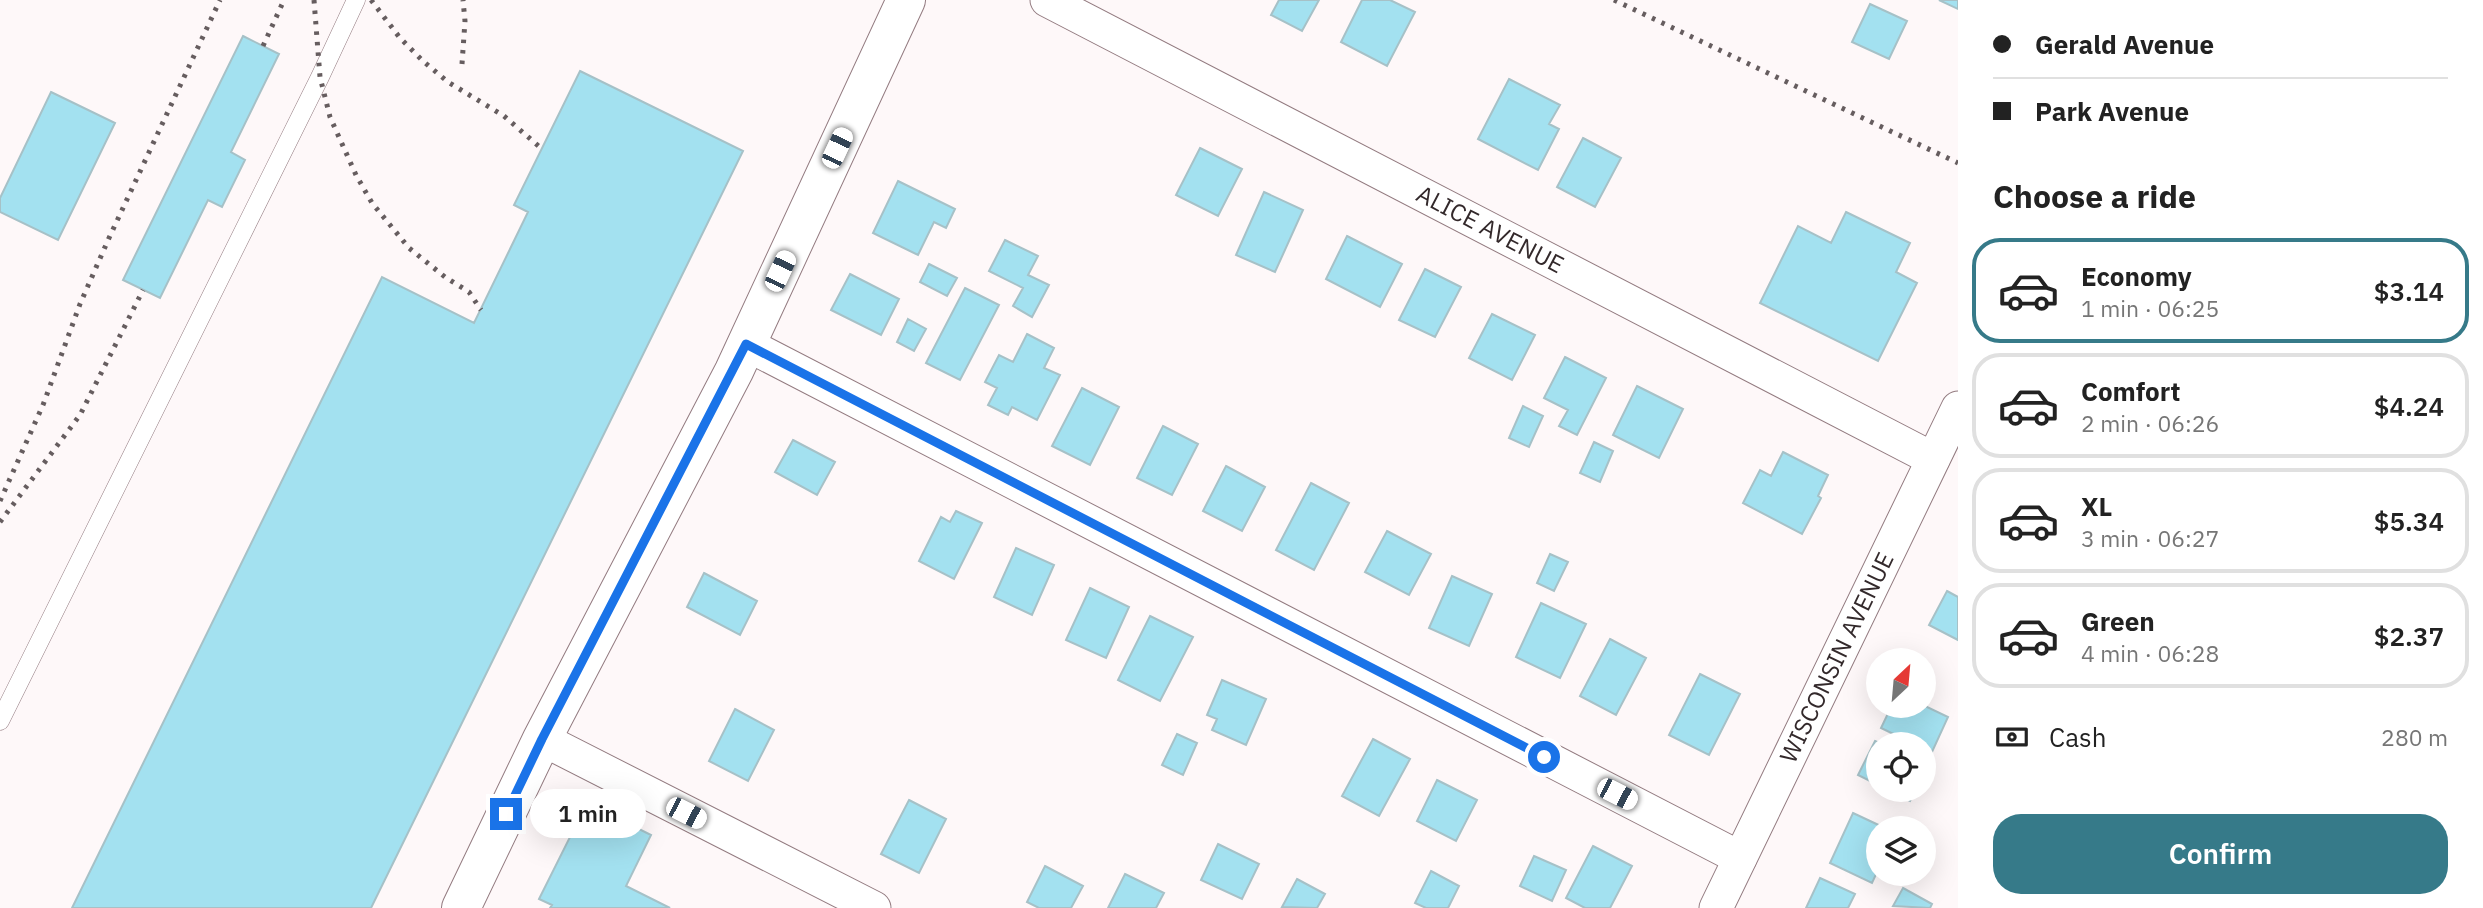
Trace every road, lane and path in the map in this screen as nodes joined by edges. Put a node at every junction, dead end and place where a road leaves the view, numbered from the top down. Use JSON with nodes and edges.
{"nodes":[{"id":1,"x":356,"y":0,"type":"edge"},
{"id":2,"x":906,"y":0,"type":"edge"},
{"id":3,"x":1047,"y":0,"type":"edge"},
{"id":4,"x":746,"y":344,"type":"junction"},
{"id":5,"x":1958,"y":408,"type":"edge"},
{"id":6,"x":1933,"y":459,"type":"junction"},
{"id":7,"x":0,"y":721,"type":"edge"},
{"id":8,"x":542,"y":739,"type":"junction"},
{"id":9,"x":1740,"y":858,"type":"junction"},
{"id":10,"x":461,"y":908,"type":"edge"},
{"id":11,"x":874,"y":908,"type":"edge"},
{"id":12,"x":1716,"y":908,"type":"edge"}],
"edges":[{"from":1,"to":7,"type":"lane"},
{"from":2,"to":4,"type":"street"},
{"from":3,"to":6,"type":"street","name":"ALICE AVENUE"},
{"from":4,"to":8,"type":"street"},
{"from":4,"to":9,"type":"street"},
{"from":5,"to":6,"type":"street","name":"WISCONSIN AVENUE"},
{"from":6,"to":9,"type":"street","name":"WISCONSIN AVENUE"},
{"from":8,"to":10,"type":"street"},
{"from":8,"to":11,"type":"street"},
{"from":9,"to":12,"type":"street","name":"WISCONSIN AVENUE"}]}
